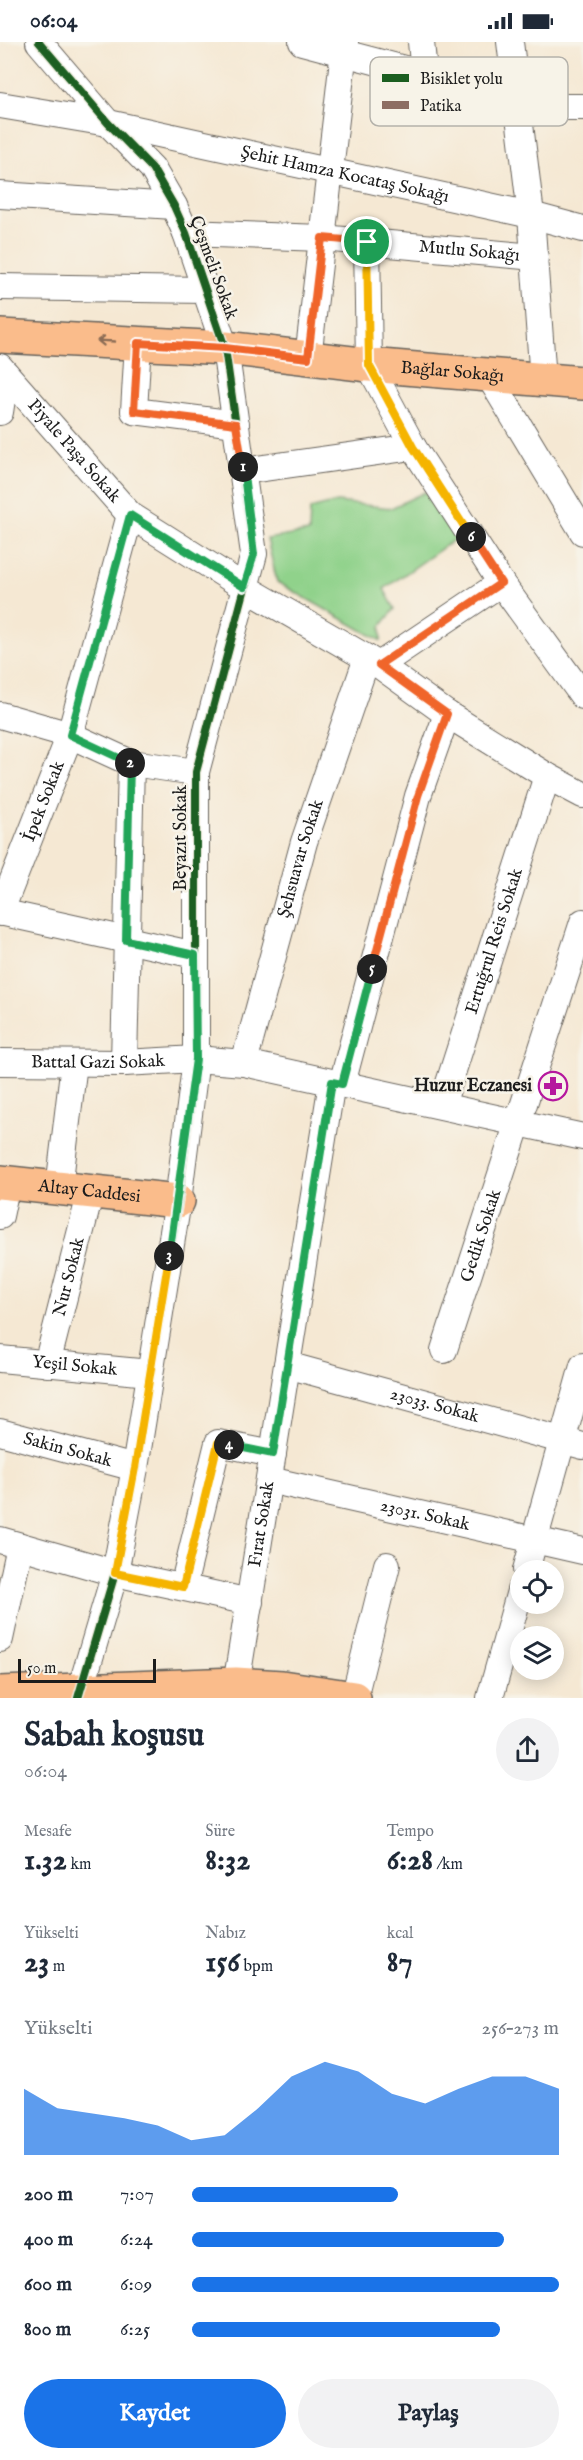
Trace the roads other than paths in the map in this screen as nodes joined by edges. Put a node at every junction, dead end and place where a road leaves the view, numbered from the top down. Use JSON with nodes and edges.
{"nodes":[{"id":1,"x":39,"y":42,"type":"edge"},
{"id":2,"x":302,"y":42,"type":"edge"},
{"id":3,"x":421,"y":42,"type":"edge"},
{"id":4,"x":510,"y":42,"type":"edge"},
{"id":5,"x":345,"y":47,"type":"edge"},
{"id":6,"x":375,"y":57,"type":"edge"},
{"id":7,"x":422,"y":57,"type":"edge"},
{"id":8,"x":512,"y":57,"type":"edge"},
{"id":9,"x":0,"y":105,"type":"edge"},
{"id":10,"x":108,"y":123,"type":"junction"},
{"id":11,"x":520,"y":126,"type":"edge"},
{"id":12,"x":330,"y":171,"type":"junction"},
{"id":13,"x":0,"y":195,"type":"edge"},
{"id":14,"x":174,"y":206,"type":"junction"},
{"id":15,"x":531,"y":215,"type":"junction"},
{"id":16,"x":583,"y":229,"type":"edge"},
{"id":17,"x":186,"y":233,"type":"junction"},
{"id":18,"x":322,"y":238,"type":"junction"},
{"id":19,"x":367,"y":242,"type":"junction"},
{"id":20,"x":535,"y":257,"type":"junction"},
{"id":21,"x":0,"y":287,"type":"edge"},
{"id":22,"x":206,"y":290,"type":"junction"},
{"id":23,"x":0,"y":336,"type":"edge"},
{"id":24,"x":138,"y":343,"type":"junction"},
{"id":25,"x":225,"y":348,"type":"junction"},
{"id":26,"x":308,"y":358,"type":"junction"},
{"id":27,"x":369,"y":365,"type":"junction"},
{"id":28,"x":3,"y":371,"type":"edge"},
{"id":29,"x":489,"y":376,"type":"junction"},
{"id":30,"x":543,"y":380,"type":"junction"},
{"id":31,"x":583,"y":383,"type":"edge"},
{"id":32,"x":0,"y":412,"type":"edge"},
{"id":33,"x":236,"y":424,"type":"junction"},
{"id":34,"x":413,"y":447,"type":"junction"},
{"id":35,"x":243,"y":471,"type":"junction"},
{"id":36,"x":130,"y":515,"type":"junction"},
{"id":37,"x":583,"y":532,"type":"edge"},
{"id":38,"x":501,"y":583,"type":"junction"},
{"id":39,"x":244,"y":587,"type":"junction"},
{"id":40,"x":373,"y":662,"type":"junction"},
{"id":41,"x":583,"y":696,"type":"edge"},
{"id":42,"x":447,"y":714,"type":"junction"},
{"id":43,"x":0,"y":715,"type":"edge"},
{"id":44,"x":70,"y":735,"type":"junction"},
{"id":45,"x":130,"y":763,"type":"junction"},
{"id":46,"x":196,"y":772,"type":"junction"},
{"id":47,"x":547,"y":776,"type":"junction"},
{"id":48,"x":583,"y":795,"type":"edge"},
{"id":49,"x":0,"y":913,"type":"edge"},
{"id":50,"x":583,"y":922,"type":"edge"},
{"id":51,"x":126,"y":940,"type":"junction"},
{"id":52,"x":195,"y":955,"type":"junction"},
{"id":53,"x":196,"y":1059,"type":"junction"},
{"id":54,"x":0,"y":1062,"type":"edge"},
{"id":55,"x":74,"y":1063,"type":"junction"},
{"id":56,"x":124,"y":1063,"type":"junction"},
{"id":57,"x":244,"y":1063,"type":"junction"},
{"id":58,"x":337,"y":1083,"type":"junction"},
{"id":59,"x":442,"y":1105,"type":"junction"},
{"id":60,"x":517,"y":1121,"type":"junction"},
{"id":61,"x":583,"y":1137,"type":"edge"},
{"id":62,"x":4,"y":1183,"type":"edge"},
{"id":63,"x":75,"y":1189,"type":"junction"},
{"id":64,"x":178,"y":1201,"type":"junction"},
{"id":65,"x":0,"y":1216,"type":"edge"},
{"id":66,"x":444,"y":1350,"type":"dead end"},
{"id":67,"x":0,"y":1359,"type":"edge"},
{"id":68,"x":47,"y":1364,"type":"junction"},
{"id":69,"x":287,"y":1365,"type":"junction"},
{"id":70,"x":583,"y":1366,"type":"edge"},
{"id":71,"x":150,"y":1373,"type":"junction"},
{"id":72,"x":0,"y":1432,"type":"edge"},
{"id":73,"x":573,"y":1443,"type":"edge"},
{"id":74,"x":273,"y":1454,"type":"junction"},
{"id":75,"x":135,"y":1468,"type":"junction"},
{"id":76,"x":269,"y":1480,"type":"junction"},
{"id":77,"x":535,"y":1540,"type":"junction"},
{"id":78,"x":10,"y":1543,"type":"edge"},
{"id":79,"x":583,"y":1551,"type":"edge"},
{"id":80,"x":529,"y":1560,"type":"edge"},
{"id":81,"x":387,"y":1565,"type":"dead end"},
{"id":82,"x":115,"y":1573,"type":"junction"},
{"id":83,"x":183,"y":1587,"type":"junction"},
{"id":84,"x":250,"y":1602,"type":"junction"},
{"id":85,"x":513,"y":1614,"type":"edge"},
{"id":86,"x":0,"y":1639,"type":"edge"},
{"id":87,"x":235,"y":1691,"type":"edge"},
{"id":88,"x":0,"y":1693,"type":"edge"},
{"id":89,"x":79,"y":1694,"type":"edge"},
{"id":90,"x":354,"y":1698,"type":"edge"},
{"id":91,"x":490,"y":1698,"type":"edge"}],
"edges":[{"from":1,"to":10,"type":"street","name":"Çeşmeli Sokak"},
{"from":2,"to":5,"type":"street"},
{"from":3,"to":7,"type":"street"},
{"from":4,"to":8,"type":"street"},
{"from":5,"to":6,"type":"street"},
{"from":5,"to":12,"type":"street"},
{"from":9,"to":10,"type":"street","name":"Şehit Hamza Kocataş Sokağı"},
{"from":10,"to":12,"type":"street","name":"Şehit Hamza Kocataş Sokağı"},
{"from":10,"to":14,"type":"street","name":"Çeşmeli Sokak"},
{"from":11,"to":15,"type":"street"},
{"from":12,"to":15,"type":"street","name":"Şehit Hamza Kocataş Sokağı"},
{"from":12,"to":18,"type":"street"},
{"from":13,"to":14,"type":"street"},
{"from":14,"to":17,"type":"street","name":"Çeşmeli Sokak"},
{"from":15,"to":16,"type":"street","name":"Şehit Hamza Kocataş Sokağı"},
{"from":15,"to":20,"type":"street"},
{"from":17,"to":18,"type":"street","name":"Mutlu Sokağı"},
{"from":17,"to":22,"type":"street","name":"Çeşmeli Sokak"},
{"from":18,"to":19,"type":"street","name":"Mutlu Sokağı"},
{"from":18,"to":26,"type":"street"},
{"from":19,"to":20,"type":"street","name":"Mutlu Sokağı"},
{"from":19,"to":27,"type":"street"},
{"from":20,"to":30,"type":"street"},
{"from":21,"to":22,"type":"street"},
{"from":22,"to":25,"type":"street","name":"Çeşmeli Sokak"},
{"from":24,"to":23,"type":"main road","name":"Bağlar Sokağı","one_way":true},
{"from":24,"to":25,"type":"main road","name":"Bağlar Sokağı"},
{"from":24,"to":33,"type":"street"},
{"from":25,"to":26,"type":"main road","name":"Bağlar Sokağı"},
{"from":25,"to":33,"type":"street","name":"Çeşmeli Sokak"},
{"from":26,"to":27,"type":"main road","name":"Bağlar Sokağı"},
{"from":27,"to":29,"type":"main road","name":"Bağlar Sokağı"},
{"from":27,"to":34,"type":"street"},
{"from":28,"to":32,"type":"street"},
{"from":28,"to":36,"type":"street","name":"Piyale Paşa Sokak"},
{"from":29,"to":30,"type":"main road","name":"Bağlar Sokağı"},
{"from":29,"to":37,"type":"street"},
{"from":30,"to":31,"type":"main road","name":"Bağlar Sokağı"},
{"from":33,"to":35,"type":"street","name":"Çeşmeli Sokak"},
{"from":34,"to":35,"type":"street"},
{"from":34,"to":38,"type":"street"},
{"from":35,"to":39,"type":"street","name":"Çeşmeli Sokak"},
{"from":36,"to":39,"type":"street","name":"Piyale Paşa Sokak"},
{"from":36,"to":44,"type":"street","name":"İpek Sokak"},
{"from":38,"to":40,"type":"street"},
{"from":38,"to":41,"type":"street"},
{"from":39,"to":40,"type":"street","name":"Piyale Paşa Sokak"},
{"from":39,"to":46,"type":"street","name":"Beyazıt Sokak"},
{"from":40,"to":42,"type":"street","name":"Piyale Paşa Sokak"},
{"from":40,"to":57,"type":"street","name":"Şehsuavar Sokak"},
{"from":42,"to":47,"type":"street","name":"Piyale Paşa Sokak"},
{"from":42,"to":58,"type":"street","name":"Fırat Sokak"},
{"from":43,"to":44,"type":"street"},
{"from":44,"to":45,"type":"street"},
{"from":44,"to":49,"type":"street","name":"İpek Sokak"},
{"from":45,"to":46,"type":"street"},
{"from":45,"to":51,"type":"street"},
{"from":46,"to":52,"type":"street","name":"Beyazıt Sokak"},
{"from":47,"to":48,"type":"street","name":"Piyale Paşa Sokak"},
{"from":47,"to":59,"type":"street","name":"Ertuğrul Reis Sokak"},
{"from":49,"to":51,"type":"street"},
{"from":50,"to":60,"type":"street","name":"Gedik Sokak"},
{"from":51,"to":52,"type":"street"},
{"from":51,"to":56,"type":"street"},
{"from":52,"to":53,"type":"street","name":"Beyazıt Sokak"},
{"from":53,"to":56,"type":"street","name":"Battal Gazi Sokak"},
{"from":53,"to":57,"type":"street","name":"Battal Gazi Sokak"},
{"from":53,"to":64,"type":"street","name":"Beyazıt Sokak"},
{"from":54,"to":55,"type":"street","name":"Battal Gazi Sokak"},
{"from":55,"to":56,"type":"street","name":"Battal Gazi Sokak"},
{"from":55,"to":63,"type":"street","name":"Nur Sokak"},
{"from":57,"to":58,"type":"street","name":"Battal Gazi Sokak"},
{"from":58,"to":59,"type":"street","name":"Battal Gazi Sokak"},
{"from":58,"to":69,"type":"street","name":"Fırat Sokak"},
{"from":59,"to":60,"type":"street","name":"Battal Gazi Sokak"},
{"from":60,"to":61,"type":"street","name":"Battal Gazi Sokak"},
{"from":60,"to":66,"type":"street","name":"Gedik Sokak"},
{"from":62,"to":63,"type":"main road","name":"Altay Caddesi"},
{"from":62,"to":65,"type":"street"},
{"from":63,"to":64,"type":"main road","name":"Altay Caddesi"},
{"from":63,"to":68,"type":"street","name":"Nur Sokak"},
{"from":64,"to":71,"type":"street","name":"Beyazıt Sokak"},
{"from":67,"to":68,"type":"street","name":"Yeşil Sokak"},
{"from":68,"to":71,"type":"street","name":"Yeşil Sokak"},
{"from":69,"to":73,"type":"street","name":"23033. Sokak"},
{"from":69,"to":74,"type":"street","name":"Fırat Sokak"},
{"from":70,"to":73,"type":"street"},
{"from":71,"to":75,"type":"street","name":"Beyazıt Sokak"},
{"from":72,"to":75,"type":"street","name":"Sakin Sokak"},
{"from":73,"to":77,"type":"street"},
{"from":74,"to":76,"type":"street","name":"Fırat Sokak"},
{"from":74,"to":83,"type":"street"},
{"from":75,"to":82,"type":"street","name":"Beyazıt Sokak"},
{"from":76,"to":77,"type":"street","name":"23031. Sokak"},
{"from":76,"to":84,"type":"street","name":"Fırat Sokak"},
{"from":77,"to":79,"type":"street","name":"23031. Sokak"},
{"from":77,"to":80,"type":"street"},
{"from":78,"to":82,"type":"street"},
{"from":78,"to":86,"type":"street"},
{"from":81,"to":90,"type":"street"},
{"from":82,"to":83,"type":"street"},
{"from":82,"to":89,"type":"street","name":"Beyazıt Sokak"},
{"from":83,"to":84,"type":"street"},
{"from":84,"to":87,"type":"street","name":"Fırat Sokak"},
{"from":85,"to":91,"type":"street"},
{"from":87,"to":89,"type":"main road"},
{"from":87,"to":90,"type":"main road"},
{"from":88,"to":89,"type":"main road"}]}
